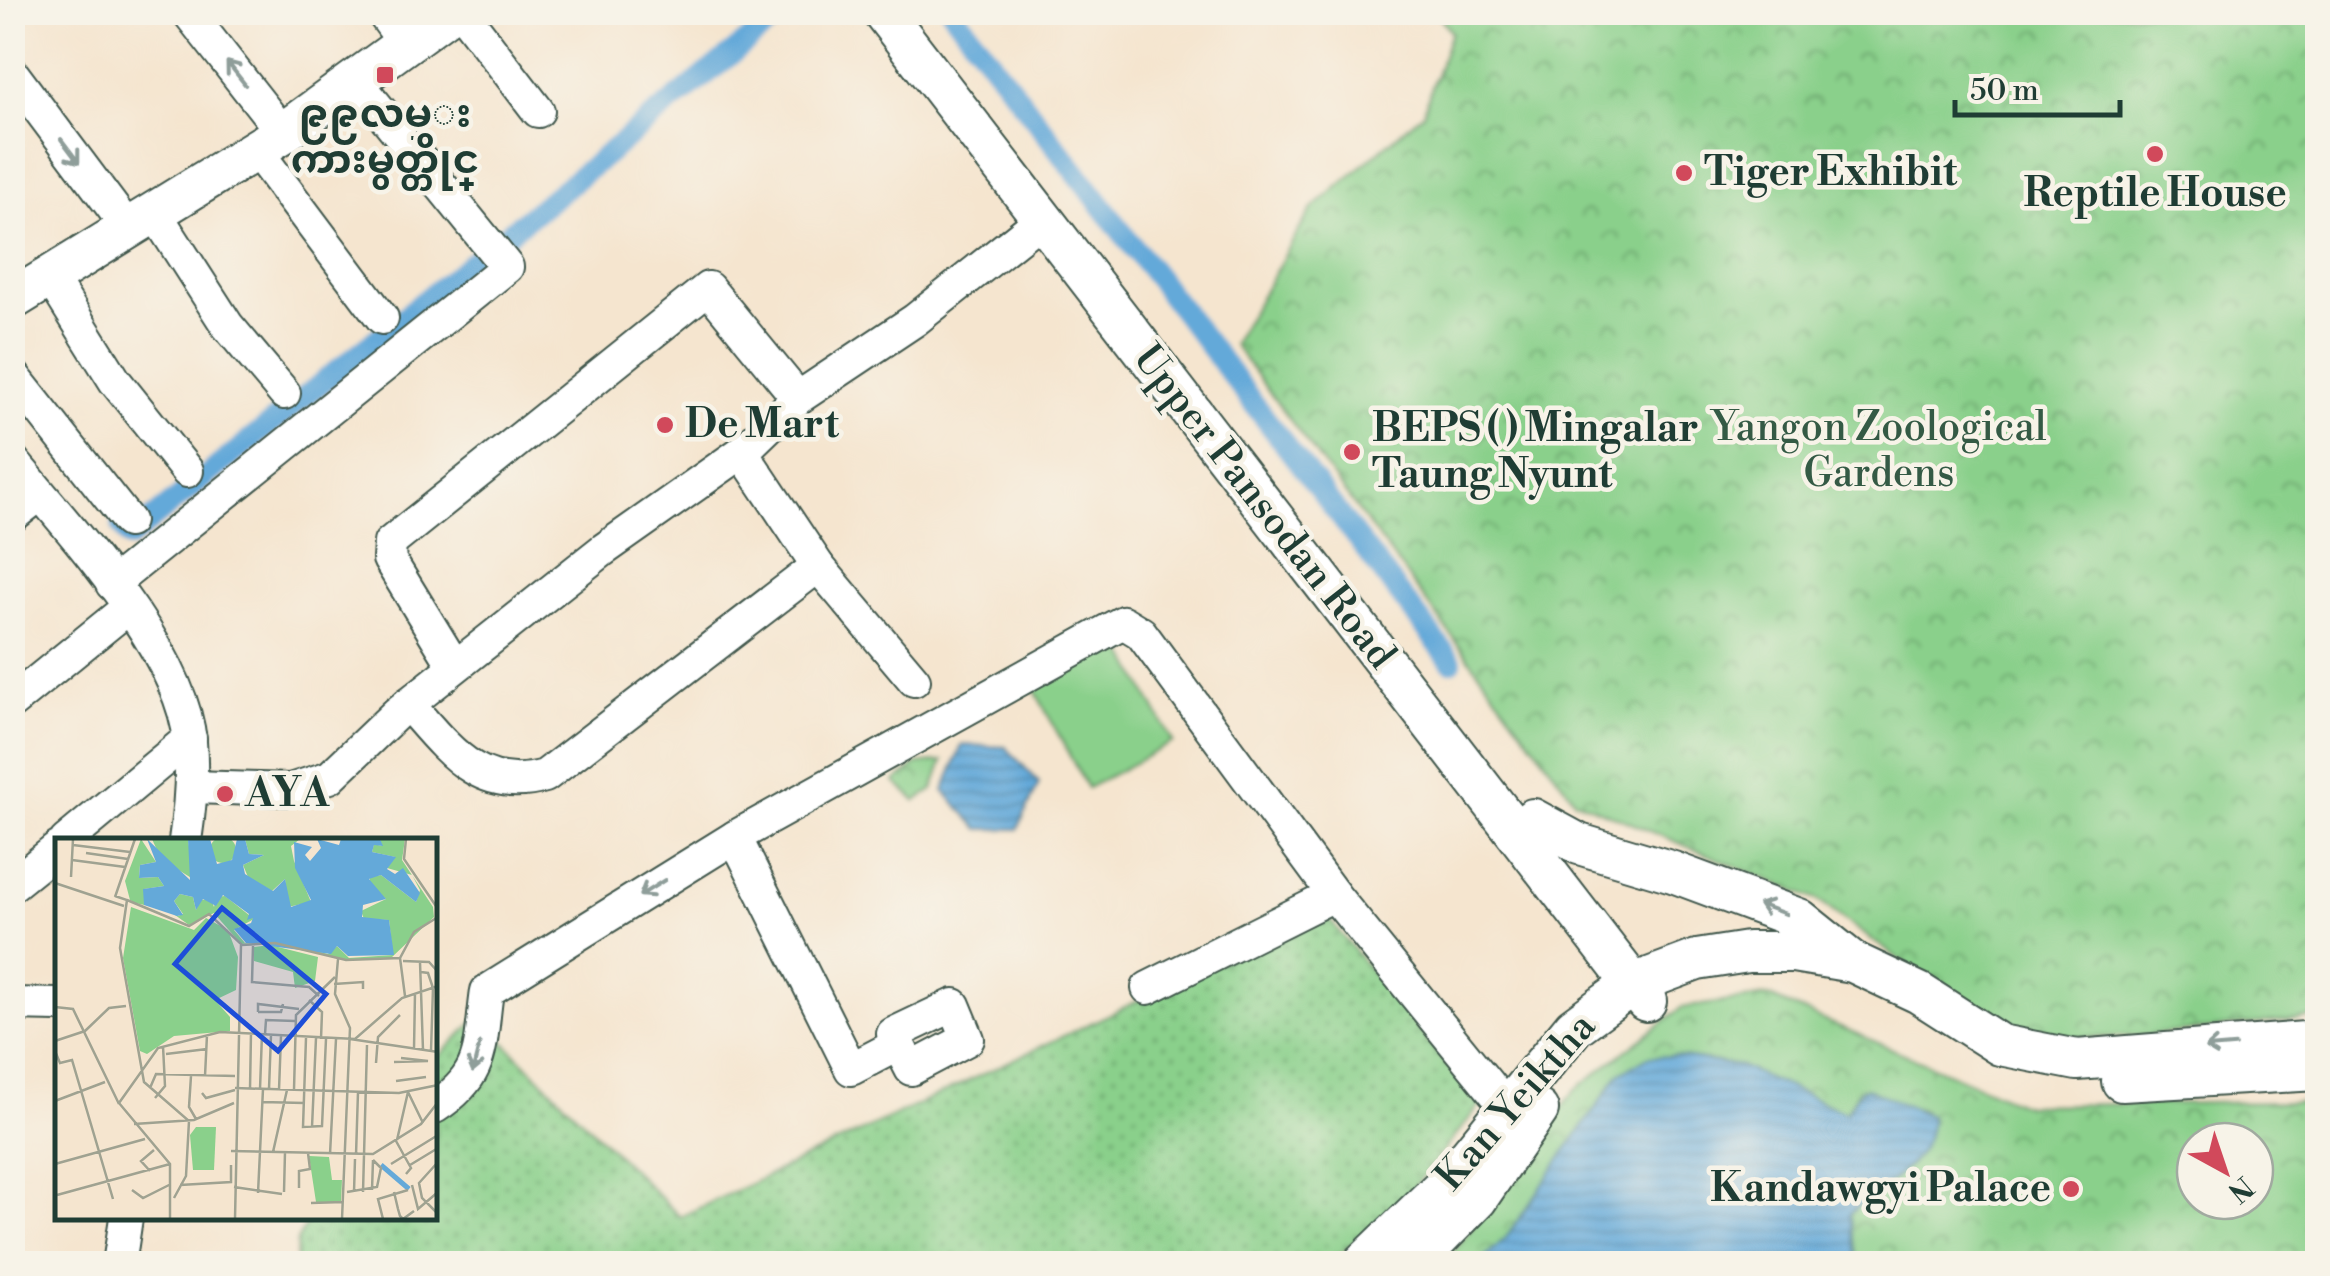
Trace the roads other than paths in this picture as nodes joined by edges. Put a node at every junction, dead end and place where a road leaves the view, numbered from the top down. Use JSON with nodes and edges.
{"nodes":[{"id":1,"x":188,"y":12,"type":"edge"},
{"id":2,"x":382,"y":12,"type":"edge"},
{"id":3,"x":449,"y":12,"type":"edge"},
{"id":4,"x":462,"y":12,"type":"edge"},
{"id":5,"x":883,"y":12,"type":"edge"},
{"id":6,"x":916,"y":30,"type":"edge"},
{"id":7,"x":406,"y":45,"type":"junction"},
{"id":8,"x":12,"y":73,"type":"edge"},
{"id":9,"x":357,"y":82,"type":"junction"},
{"id":10,"x":538,"y":110,"type":"dead end"},
{"id":11,"x":270,"y":141,"type":"junction"},
{"id":12,"x":1052,"y":213,"type":"junction"},
{"id":13,"x":141,"y":221,"type":"junction"},
{"id":14,"x":50,"y":278,"type":"junction"},
{"id":15,"x":12,"y":300,"type":"edge"},
{"id":16,"x":382,"y":318,"type":"dead end"},
{"id":17,"x":12,"y":374,"type":"edge"},
{"id":18,"x":284,"y":392,"type":"dead end"},
{"id":19,"x":798,"y":398,"type":"junction"},
{"id":20,"x":742,"y":452,"type":"junction"},
{"id":21,"x":12,"y":460,"type":"edge"},
{"id":22,"x":187,"y":472,"type":"dead end"},
{"id":23,"x":40,"y":494,"type":"junction"},
{"id":24,"x":12,"y":516,"type":"edge"},
{"id":25,"x":128,"y":521,"type":"dead end"},
{"id":26,"x":818,"y":566,"type":"junction"},
{"id":27,"x":121,"y":595,"type":"junction"},
{"id":28,"x":455,"y":666,"type":"junction"},
{"id":29,"x":914,"y":680,"type":"dead end"},
{"id":30,"x":12,"y":702,"type":"edge"},
{"id":31,"x":408,"y":704,"type":"junction"},
{"id":32,"x":190,"y":738,"type":"junction"},
{"id":33,"x":1463,"y":746,"type":"junction"},
{"id":34,"x":191,"y":787,"type":"junction"},
{"id":35,"x":1533,"y":819,"type":"junction"},
{"id":36,"x":735,"y":837,"type":"junction"},
{"id":37,"x":70,"y":838,"type":"edge"},
{"id":38,"x":185,"y":838,"type":"edge"},
{"id":39,"x":55,"y":850,"type":"edge"},
{"id":40,"x":12,"y":886,"type":"edge"},
{"id":41,"x":1334,"y":895,"type":"junction"},
{"id":42,"x":1853,"y":962,"type":"junction"},
{"id":43,"x":1651,"y":987,"type":"junction"},
{"id":44,"x":1148,"y":988,"type":"dead end"},
{"id":45,"x":12,"y":1004,"type":"edge"},
{"id":46,"x":55,"y":1005,"type":"edge"},
{"id":47,"x":1914,"y":1005,"type":"junction"},
{"id":48,"x":2318,"y":1041,"type":"edge"},
{"id":49,"x":898,"y":1044,"type":"dead end"},
{"id":50,"x":2318,"y":1070,"type":"edge"},
{"id":51,"x":438,"y":1106,"type":"edge"},
{"id":52,"x":1508,"y":1109,"type":"junction"},
{"id":53,"x":126,"y":1221,"type":"edge"},
{"id":54,"x":119,"y":1264,"type":"edge"},
{"id":55,"x":1363,"y":1264,"type":"edge"},
{"id":56,"x":1413,"y":1264,"type":"edge"}],
"edges":[{"from":11,"to":1,"type":"street","one_way":true},
{"from":2,"to":7,"type":"street"},
{"from":3,"to":7,"type":"main road"},
{"from":4,"to":10,"type":"street"},
{"from":5,"to":6,"type":"main road","name":"Upper Pansodan Road"},
{"from":6,"to":12,"type":"main road","name":"Upper Pansodan Road"},
{"from":7,"to":9,"type":"main road"},
{"from":8,"to":13,"type":"street","one_way":true},
{"from":9,"to":11,"type":"main road"},
{"from":9,"to":27,"type":"street"},
{"from":11,"to":13,"type":"main road"},
{"from":11,"to":16,"type":"street"},
{"from":12,"to":19,"type":"street"},
{"from":12,"to":33,"type":"main road","name":"Upper Pansodan Road"},
{"from":13,"to":14,"type":"main road"},
{"from":13,"to":18,"type":"street"},
{"from":14,"to":15,"type":"main road"},
{"from":14,"to":22,"type":"street"},
{"from":17,"to":25,"type":"street"},
{"from":19,"to":20,"type":"street"},
{"from":19,"to":28,"type":"street"},
{"from":20,"to":26,"type":"street"},
{"from":20,"to":28,"type":"street"},
{"from":21,"to":23,"type":"street"},
{"from":23,"to":24,"type":"street"},
{"from":23,"to":27,"type":"street"},
{"from":26,"to":29,"type":"street"},
{"from":26,"to":31,"type":"street"},
{"from":27,"to":30,"type":"street"},
{"from":27,"to":32,"type":"street"},
{"from":28,"to":31,"type":"street"},
{"from":31,"to":34,"type":"street"},
{"from":32,"to":34,"type":"street"},
{"from":32,"to":37,"type":"street"},
{"from":33,"to":35,"type":"main road","name":"Upper Pansodan Road"},
{"from":33,"to":43,"type":"main road","name":"Upper Pansodan Road"},
{"from":34,"to":38,"type":"street"},
{"from":42,"to":35,"type":"main road","one_way":true},
{"from":35,"to":43,"type":"main road","name":"Upper Pansodan Road"},
{"from":36,"to":41,"type":"street"},
{"from":36,"to":49,"type":"street"},
{"from":36,"to":51,"type":"street","one_way":true},
{"from":39,"to":40,"type":"street"},
{"from":41,"to":44,"type":"street"},
{"from":41,"to":52,"type":"street"},
{"from":42,"to":43,"type":"main road","name":"Kan Yeiktha"},
{"from":42,"to":47,"type":"main road","name":"Kan Yeiktha"},
{"from":43,"to":47,"type":"main road"},
{"from":43,"to":52,"type":"main road","name":"Kan Yeiktha"},
{"from":43,"to":56,"type":"main road"},
{"from":45,"to":46,"type":"street"},
{"from":48,"to":47,"type":"main road","name":"Kan Yeiktha","one_way":true},
{"from":47,"to":50,"type":"main road"},
{"from":52,"to":55,"type":"main road","name":"Kan Yeiktha"},
{"from":53,"to":54,"type":"street"}]}
